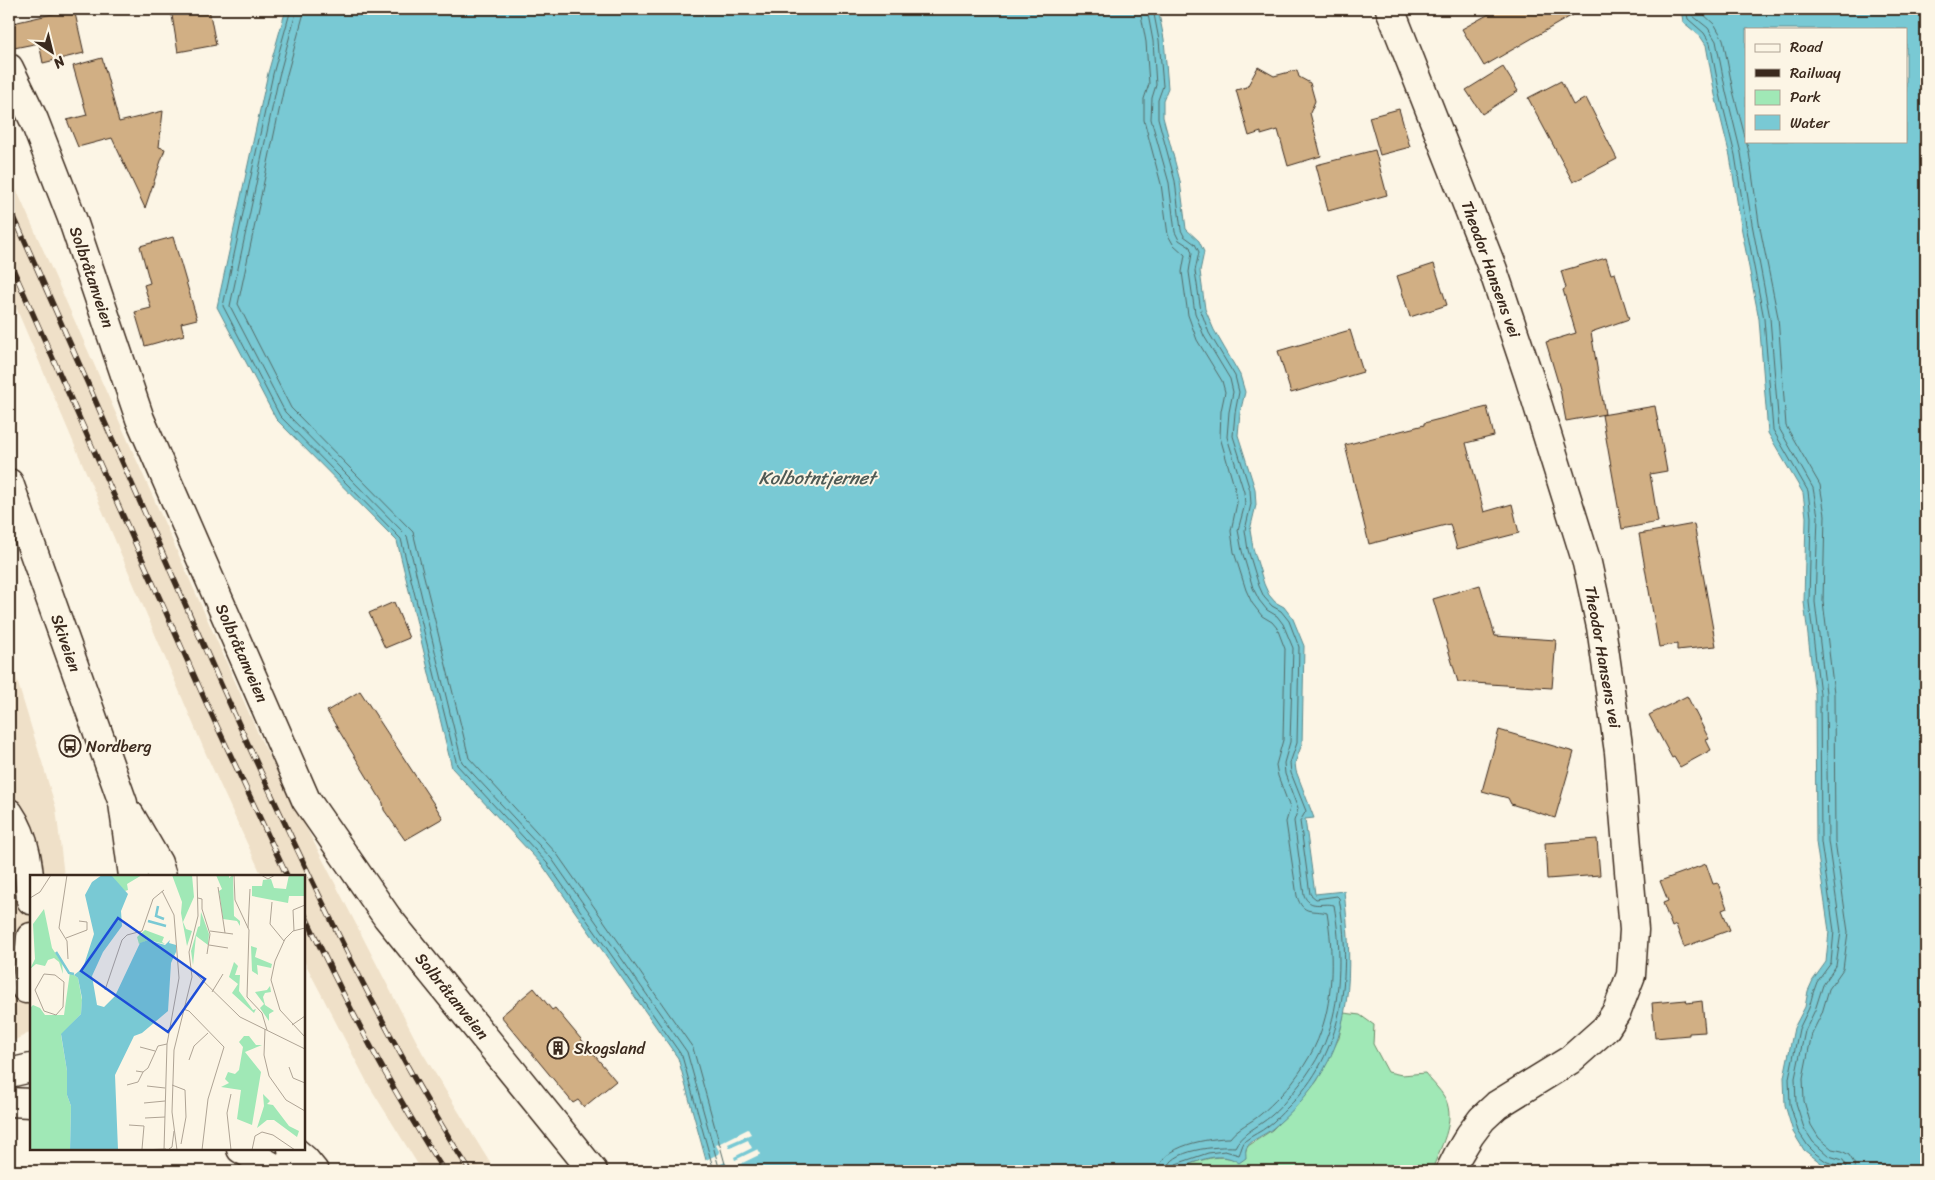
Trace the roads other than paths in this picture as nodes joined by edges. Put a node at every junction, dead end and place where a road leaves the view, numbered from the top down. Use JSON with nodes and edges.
{"nodes":[{"id":1,"x":1390,"y":9,"type":"edge"},
{"id":2,"x":9,"y":68,"type":"edge"},
{"id":3,"x":10,"y":491,"type":"edge"},
{"id":4,"x":123,"y":804,"type":"junction"},
{"id":5,"x":9,"y":813,"type":"edge"},
{"id":6,"x":134,"y":875,"type":"edge"},
{"id":7,"x":162,"y":875,"type":"edge"},
{"id":8,"x":30,"y":886,"type":"edge"},
{"id":9,"x":30,"y":947,"type":"edge"},
{"id":10,"x":26,"y":989,"type":"dead end"},
{"id":11,"x":30,"y":1068,"type":"edge"},
{"id":12,"x":9,"y":1073,"type":"edge"},
{"id":13,"x":9,"y":1102,"type":"edge"},
{"id":14,"x":30,"y":1103,"type":"edge"},
{"id":15,"x":243,"y":1150,"type":"edge"},
{"id":16,"x":293,"y":1150,"type":"edge"},
{"id":17,"x":280,"y":1171,"type":"edge"},
{"id":18,"x":314,"y":1171,"type":"edge"},
{"id":19,"x":593,"y":1171,"type":"edge"},
{"id":20,"x":1450,"y":1171,"type":"edge"}],
"edges":[{"from":1,"to":20,"type":"street","name":"Theodor Hansens vei"},
{"from":2,"to":19,"type":"street","name":"Solbråtanveien"},
{"from":3,"to":4,"type":"street","name":"Skiveien"},
{"from":4,"to":6,"type":"street","name":"Skiveien"},
{"from":4,"to":7,"type":"street","name":"Skiveien"},
{"from":5,"to":8,"type":"street"},
{"from":9,"to":10,"type":"street"},
{"from":11,"to":12,"type":"street"},
{"from":13,"to":14,"type":"street"},
{"from":15,"to":17,"type":"street"},
{"from":16,"to":18,"type":"street"}]}
